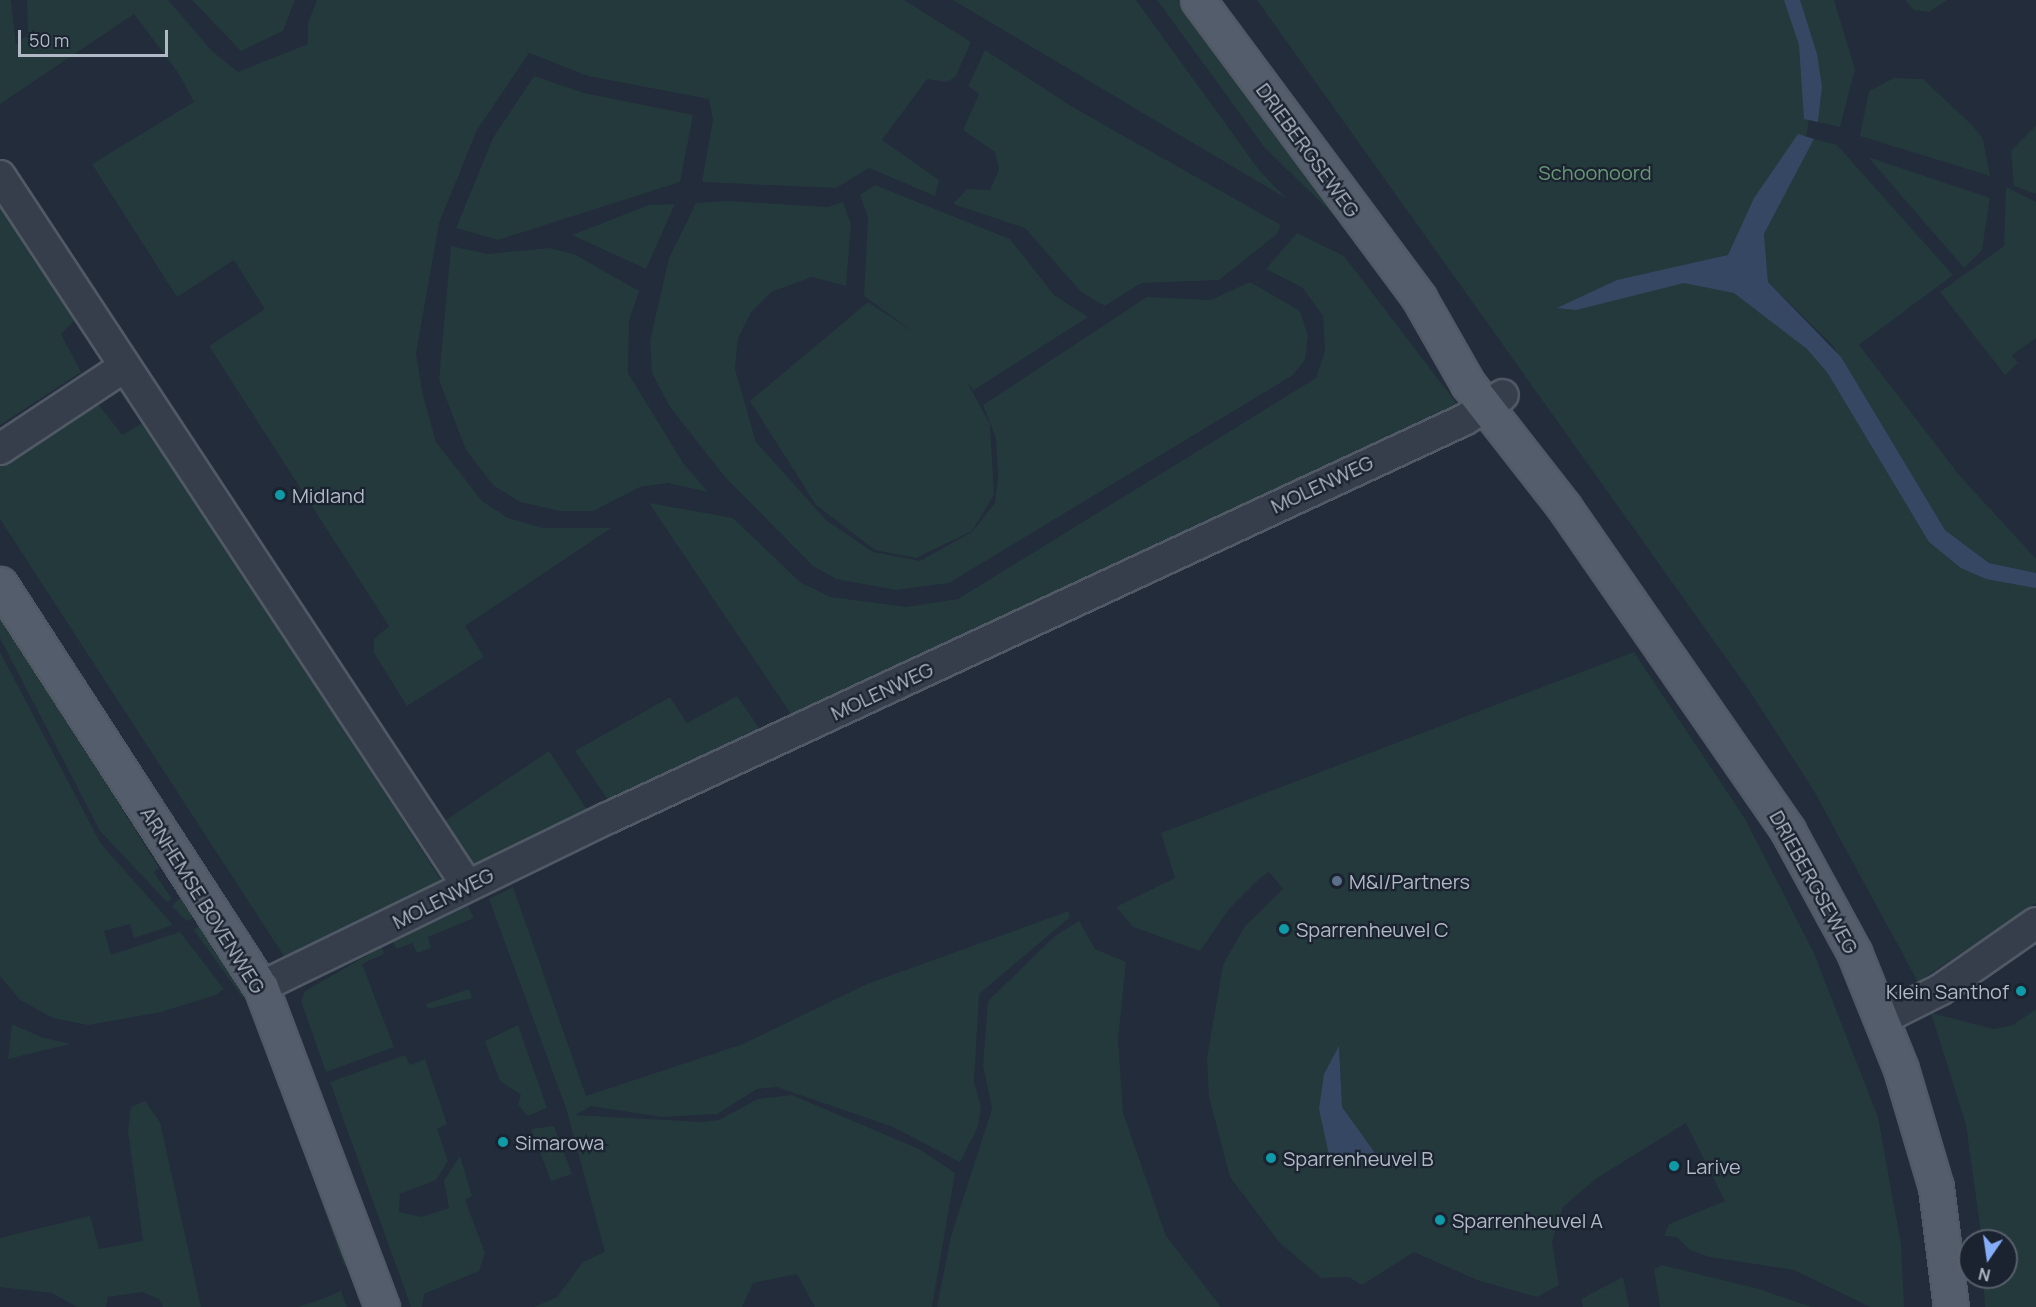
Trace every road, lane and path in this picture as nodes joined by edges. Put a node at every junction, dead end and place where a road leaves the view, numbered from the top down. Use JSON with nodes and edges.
{"nodes":[{"id":1,"x":1198,"y":0,"type":"edge"},
{"id":2,"x":0,"y":176,"type":"edge"},
{"id":3,"x":124,"y":367,"type":"junction"},
{"id":4,"x":1494,"y":401,"type":"junction"},
{"id":5,"x":0,"y":449,"type":"edge"},
{"id":6,"x":0,"y":585,"type":"edge"},
{"id":7,"x":467,"y":885,"type":"junction"},
{"id":8,"x":2036,"y":923,"type":"edge"},
{"id":9,"x":261,"y":987,"type":"junction"},
{"id":10,"x":1882,"y":1019,"type":"junction"},
{"id":11,"x":381,"y":1307,"type":"edge"},
{"id":12,"x":1951,"y":1307,"type":"edge"}],
"edges":[{"from":1,"to":4,"type":"main road","name":"DRIEBERGSEWEG"},
{"from":2,"to":3,"type":"street"},
{"from":3,"to":5,"type":"street"},
{"from":3,"to":7,"type":"street"},
{"from":4,"to":7,"type":"street","name":"MOLENWEG"},
{"from":4,"to":10,"type":"main road","name":"DRIEBERGSEWEG"},
{"from":6,"to":9,"type":"main road","name":"ARNHEMSE BOVENWEG"},
{"from":7,"to":9,"type":"street","name":"MOLENWEG"},
{"from":8,"to":10,"type":"street"},
{"from":9,"to":11,"type":"main road","name":"ARNHEMSE BOVENWEG"},
{"from":10,"to":12,"type":"main road","name":"DRIEBERGSEWEG"}]}
